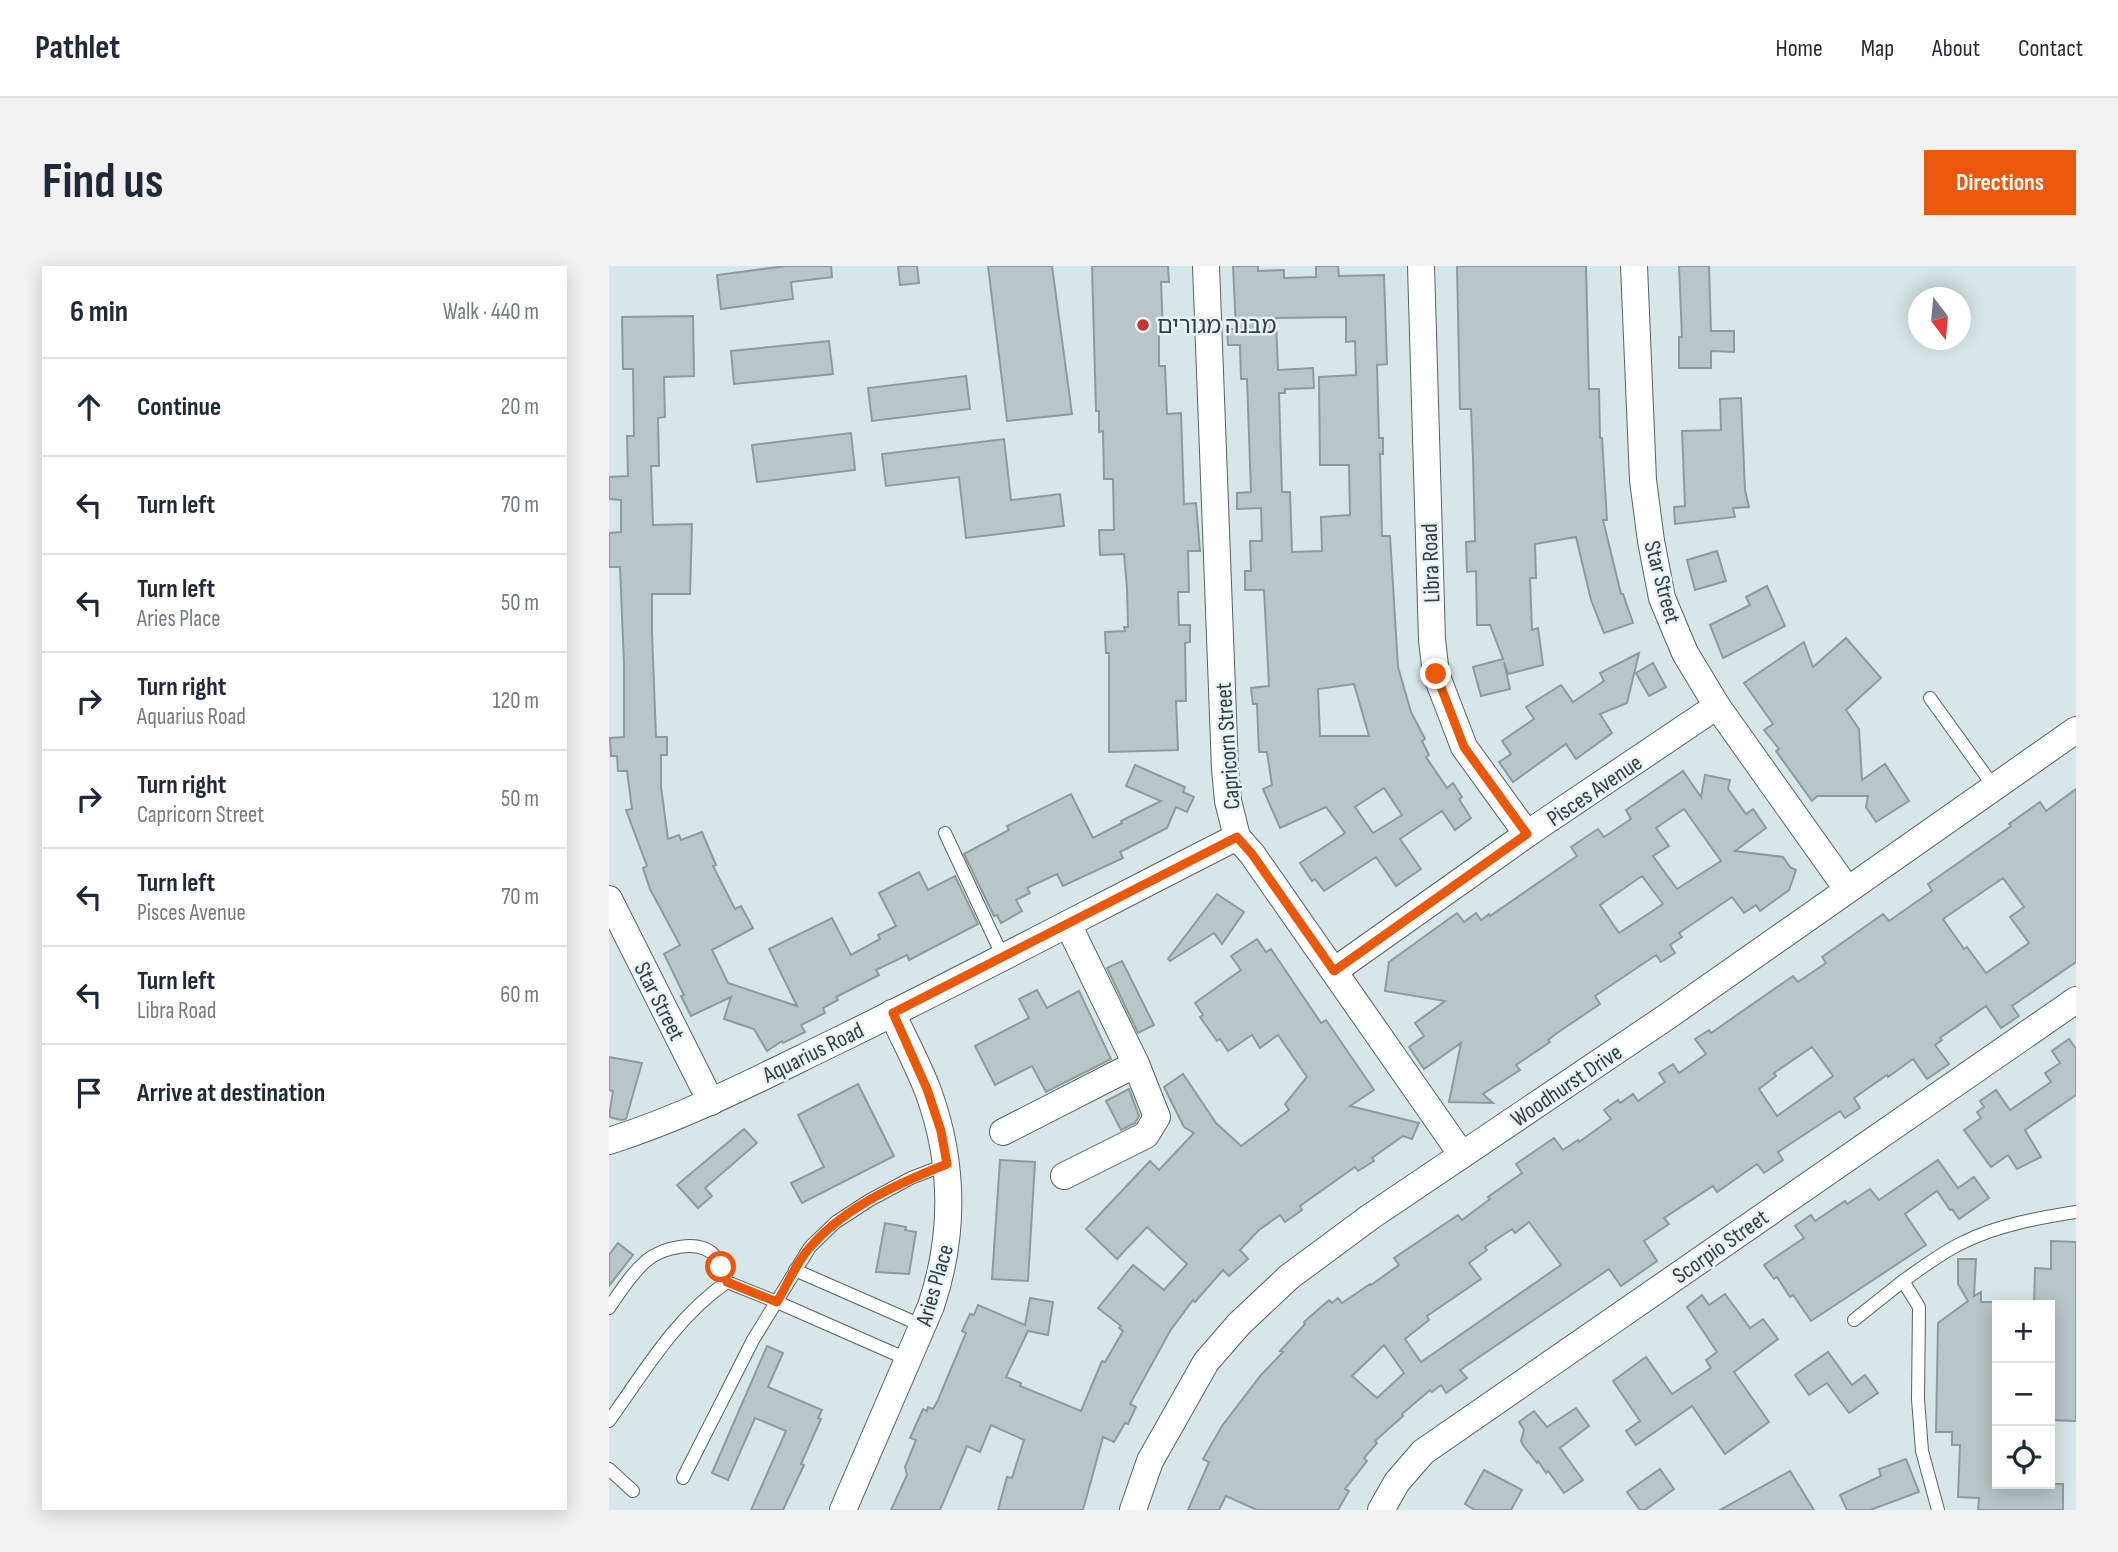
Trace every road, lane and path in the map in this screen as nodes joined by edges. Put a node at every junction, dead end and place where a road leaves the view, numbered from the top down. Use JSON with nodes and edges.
{"nodes":[{"id":1,"x":1206,"y":266,"type":"edge"},
{"id":2,"x":1421,"y":266,"type":"edge"},
{"id":3,"x":1635,"y":266,"type":"edge"},
{"id":4,"x":1930,"y":698,"type":"dead end"},
{"id":5,"x":1717,"y":706,"type":"junction"},
{"id":6,"x":2076,"y":730,"type":"edge"},
{"id":7,"x":1994,"y":787,"type":"junction"},
{"id":8,"x":945,"y":833,"type":"dead end"},
{"id":9,"x":1527,"y":834,"type":"junction"},
{"id":10,"x":1237,"y":837,"type":"junction"},
{"id":11,"x":1847,"y":889,"type":"junction"},
{"id":12,"x":609,"y":900,"type":"edge"},
{"id":13,"x":1067,"y":924,"type":"junction"},
{"id":14,"x":1003,"y":957,"type":"junction"},
{"id":15,"x":1334,"y":971,"type":"junction"},
{"id":16,"x":2076,"y":1000,"type":"edge"},
{"id":17,"x":893,"y":1013,"type":"junction"},
{"id":18,"x":1136,"y":1064,"type":"junction"},
{"id":19,"x":711,"y":1102,"type":"junction"},
{"id":20,"x":1003,"y":1132,"type":"dead end"},
{"id":21,"x":609,"y":1141,"type":"edge"},
{"id":22,"x":1462,"y":1155,"type":"junction"},
{"id":23,"x":947,"y":1164,"type":"junction"},
{"id":24,"x":1063,"y":1176,"type":"dead end"},
{"id":25,"x":2076,"y":1212,"type":"edge"},
{"id":26,"x":795,"y":1270,"type":"junction"},
{"id":27,"x":1903,"y":1281,"type":"junction"},
{"id":28,"x":727,"y":1282,"type":"junction"},
{"id":29,"x":777,"y":1302,"type":"junction"},
{"id":30,"x":609,"y":1308,"type":"edge"},
{"id":31,"x":1854,"y":1320,"type":"dead end"},
{"id":32,"x":923,"y":1326,"type":"junction"},
{"id":33,"x":909,"y":1360,"type":"junction"},
{"id":34,"x":609,"y":1422,"type":"edge"},
{"id":35,"x":609,"y":1469,"type":"edge"},
{"id":36,"x":683,"y":1478,"type":"dead end"},
{"id":37,"x":633,"y":1491,"type":"dead end"},
{"id":38,"x":843,"y":1510,"type":"edge"},
{"id":39,"x":1133,"y":1510,"type":"edge"},
{"id":40,"x":1381,"y":1510,"type":"edge"},
{"id":41,"x":1938,"y":1510,"type":"edge"}],
"edges":[{"from":1,"to":10,"type":"street","name":"Capricorn Street"},
{"from":2,"to":9,"type":"street","name":"Libra Road"},
{"from":3,"to":5,"type":"street","name":"Star Street"},
{"from":4,"to":7,"type":"lane"},
{"from":5,"to":9,"type":"street","name":"Pisces Avenue"},
{"from":5,"to":11,"type":"street","name":"Star Street"},
{"from":6,"to":7,"type":"street","name":"Woodhurst Drive"},
{"from":7,"to":11,"type":"street","name":"Woodhurst Drive"},
{"from":8,"to":14,"type":"lane"},
{"from":9,"to":15,"type":"street","name":"Pisces Avenue"},
{"from":10,"to":13,"type":"street","name":"Aquarius Road"},
{"from":10,"to":15,"type":"street","name":"Capricorn Street"},
{"from":11,"to":22,"type":"street","name":"Woodhurst Drive"},
{"from":12,"to":19,"type":"street","name":"Star Street"},
{"from":13,"to":14,"type":"street","name":"Aquarius Road"},
{"from":13,"to":18,"type":"street"},
{"from":14,"to":17,"type":"street","name":"Aquarius Road"},
{"from":15,"to":22,"type":"street","name":"Capricorn Street"},
{"from":16,"to":40,"type":"street","name":"Scorpio Street"},
{"from":17,"to":19,"type":"street","name":"Aquarius Road"},
{"from":17,"to":23,"type":"street","name":"Aries Place"},
{"from":18,"to":20,"type":"street"},
{"from":18,"to":24,"type":"street"},
{"from":19,"to":21,"type":"street","name":"Aquarius Road"},
{"from":22,"to":39,"type":"street","name":"Woodhurst Drive"},
{"from":23,"to":26,"type":"lane"},
{"from":23,"to":32,"type":"street","name":"Aries Place"},
{"from":25,"to":27,"type":"lane"},
{"from":26,"to":29,"type":"lane"},
{"from":26,"to":32,"type":"lane"},
{"from":27,"to":31,"type":"lane"},
{"from":27,"to":41,"type":"lane"},
{"from":28,"to":29,"type":"lane"},
{"from":28,"to":30,"type":"lane"},
{"from":28,"to":34,"type":"lane"},
{"from":29,"to":33,"type":"lane"},
{"from":29,"to":36,"type":"lane"},
{"from":32,"to":33,"type":"street","name":"Aries Place"},
{"from":33,"to":38,"type":"street","name":"Aries Place"},
{"from":35,"to":37,"type":"lane"}]}
